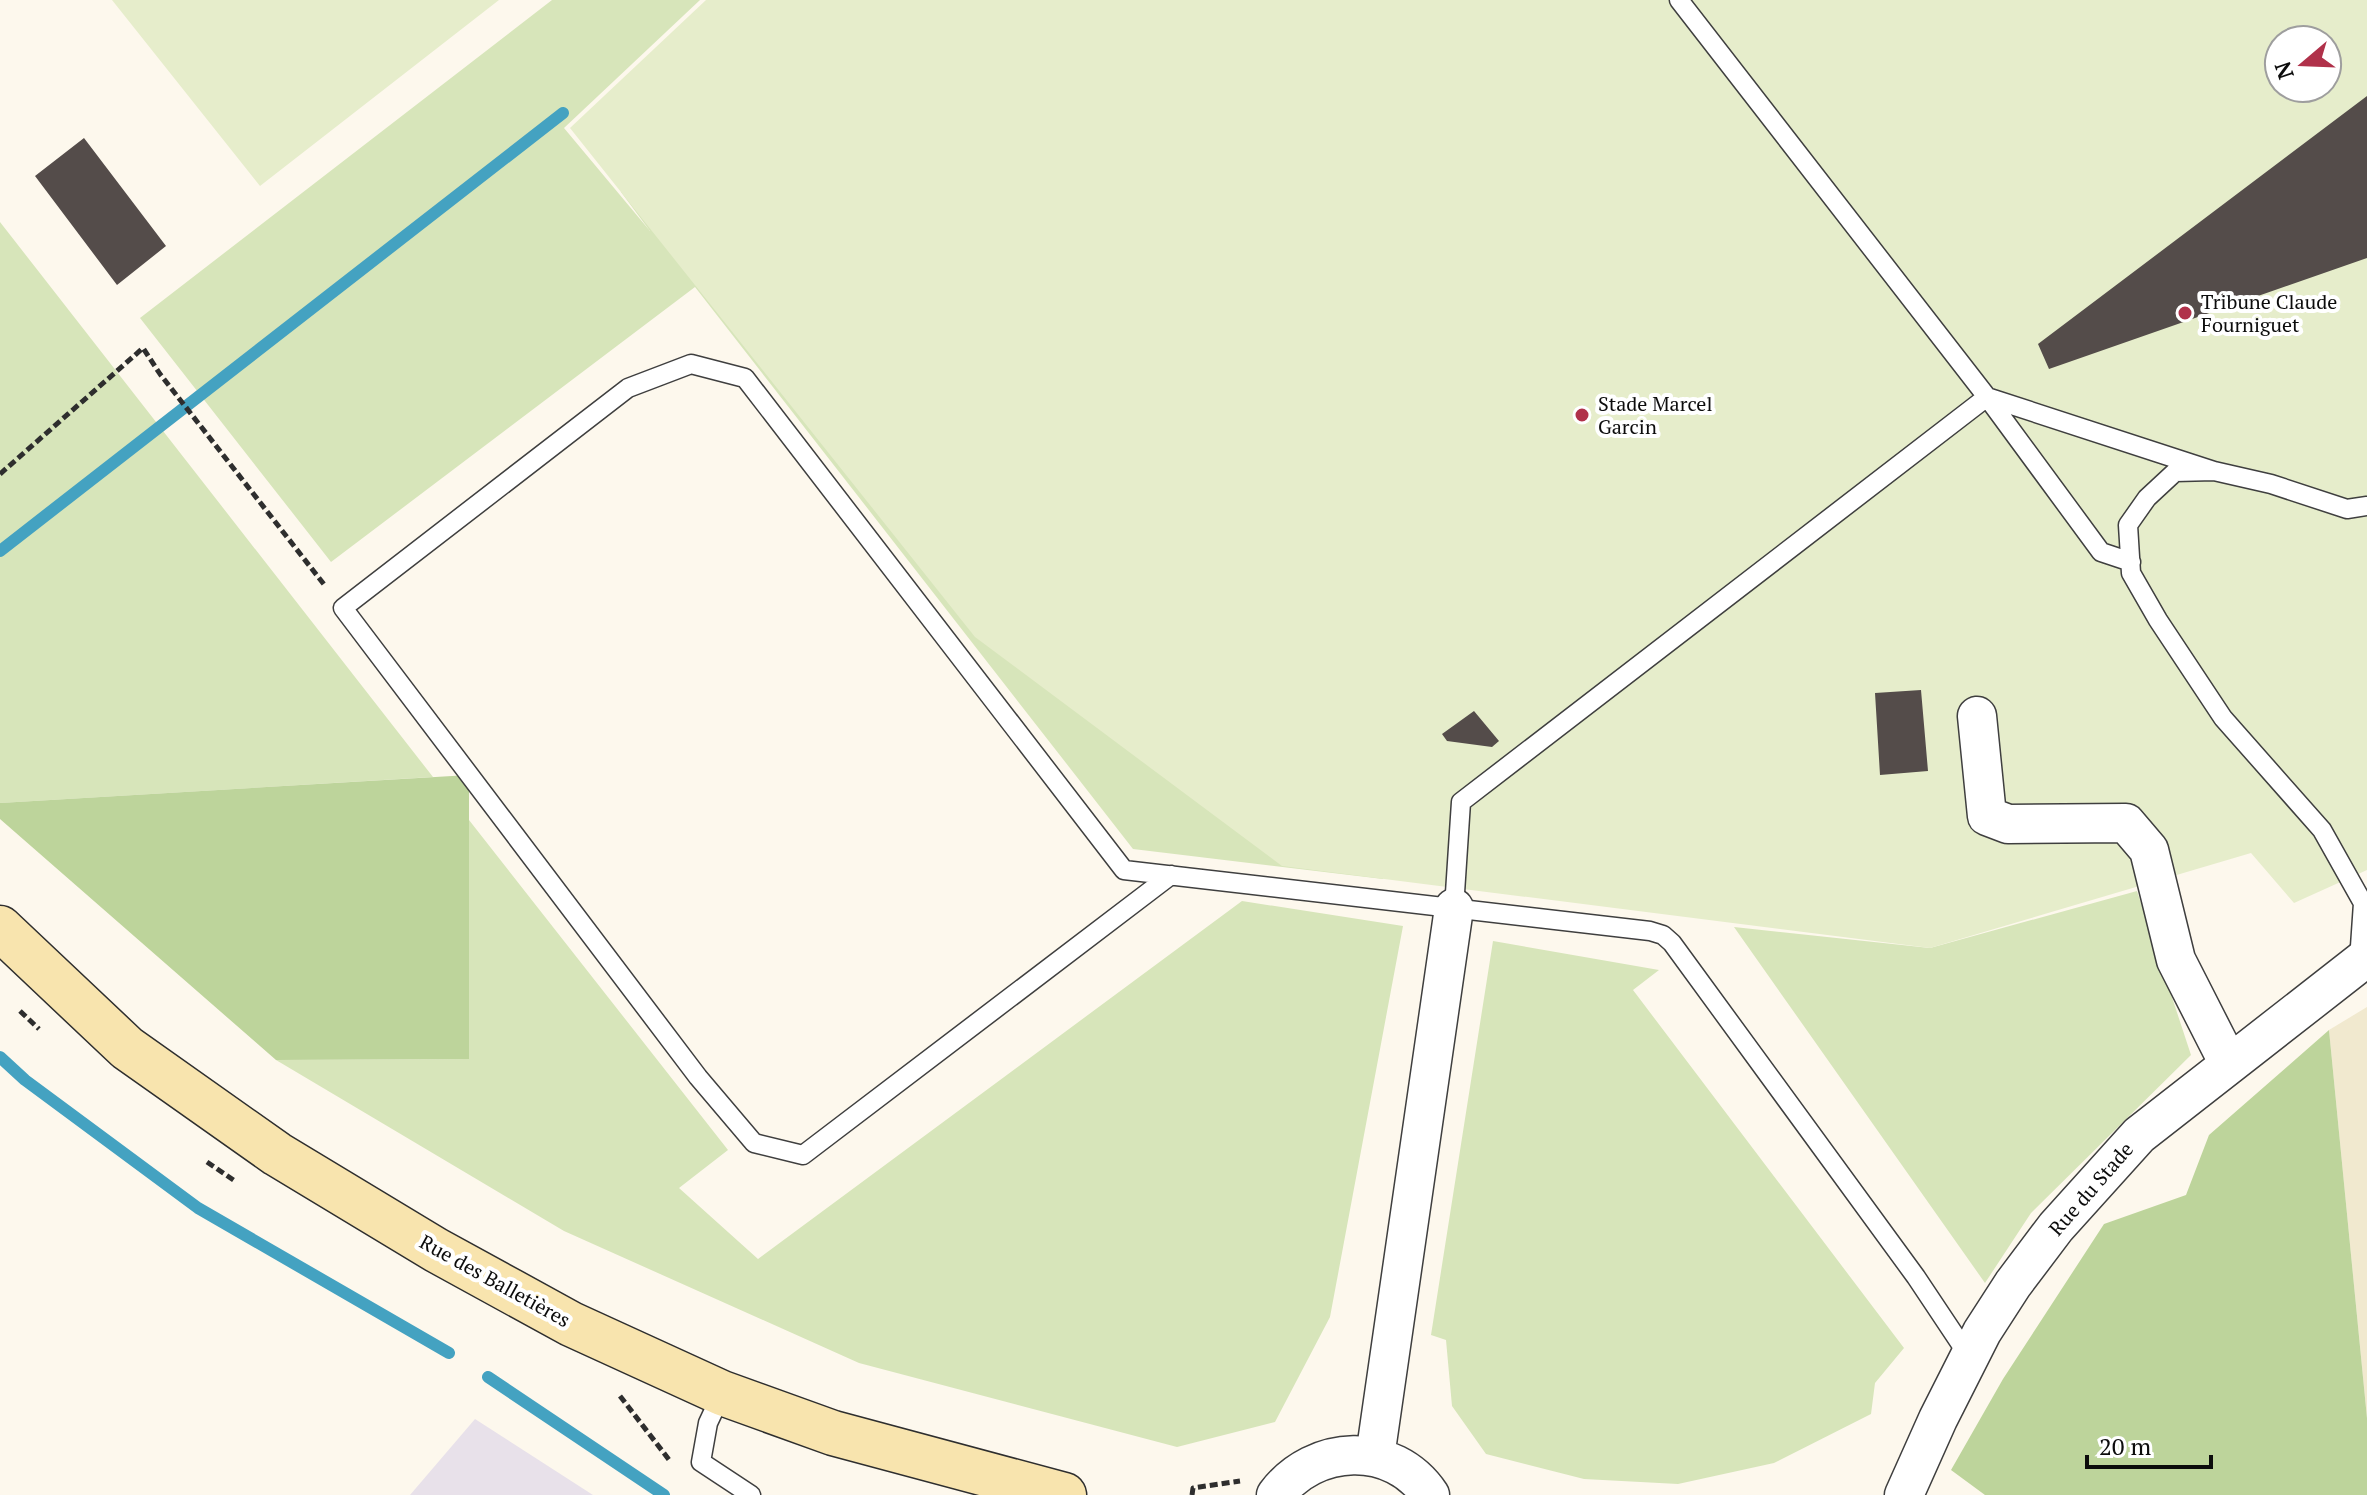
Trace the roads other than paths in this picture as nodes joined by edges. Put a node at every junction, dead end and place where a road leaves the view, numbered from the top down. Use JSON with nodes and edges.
{"nodes":[{"id":1,"x":1679,"y":0,"type":"edge"},
{"id":2,"x":1987,"y":397,"type":"junction"},
{"id":3,"x":2214,"y":471,"type":"junction"},
{"id":4,"x":2367,"y":506,"type":"edge"},
{"id":5,"x":2131,"y":562,"type":"junction"},
{"id":6,"x":1977,"y":716,"type":"dead end"},
{"id":7,"x":1171,"y":875,"type":"junction"},
{"id":8,"x":1454,"y":908,"type":"junction"},
{"id":9,"x":0,"y":928,"type":"edge"},
{"id":10,"x":2363,"y":961,"type":"edge"},
{"id":11,"x":2229,"y":1064,"type":"junction"},
{"id":12,"x":1970,"y":1358,"type":"junction"},
{"id":13,"x":722,"y":1393,"type":"junction"},
{"id":14,"x":1375,"y":1457,"type":"junction"},
{"id":15,"x":751,"y":1495,"type":"edge"},
{"id":16,"x":1064,"y":1495,"type":"edge"},
{"id":17,"x":1276,"y":1495,"type":"edge"},
{"id":18,"x":1430,"y":1495,"type":"edge"},
{"id":19,"x":1904,"y":1495,"type":"edge"}],
"edges":[{"from":1,"to":2,"type":"lane"},
{"from":2,"to":3,"type":"lane"},
{"from":2,"to":5,"type":"lane"},
{"from":2,"to":8,"type":"lane"},
{"from":3,"to":4,"type":"lane"},
{"from":3,"to":5,"type":"lane"},
{"from":5,"to":10,"type":"lane"},
{"from":6,"to":11,"type":"street"},
{"from":7,"to":7,"type":"lane"},
{"from":7,"to":8,"type":"lane"},
{"from":8,"to":12,"type":"lane"},
{"from":8,"to":14,"type":"street"},
{"from":9,"to":13,"type":"main road","name":"Rue des Balletières"},
{"from":10,"to":11,"type":"street","name":"Rue du Stade"},
{"from":11,"to":12,"type":"street","name":"Rue du Stade"},
{"from":12,"to":19,"type":"street","name":"Rue du Stade"},
{"from":13,"to":15,"type":"lane"},
{"from":13,"to":16,"type":"main road","name":"Rue des Balletières"},
{"from":14,"to":17,"type":"street"},
{"from":14,"to":18,"type":"street"}]}
